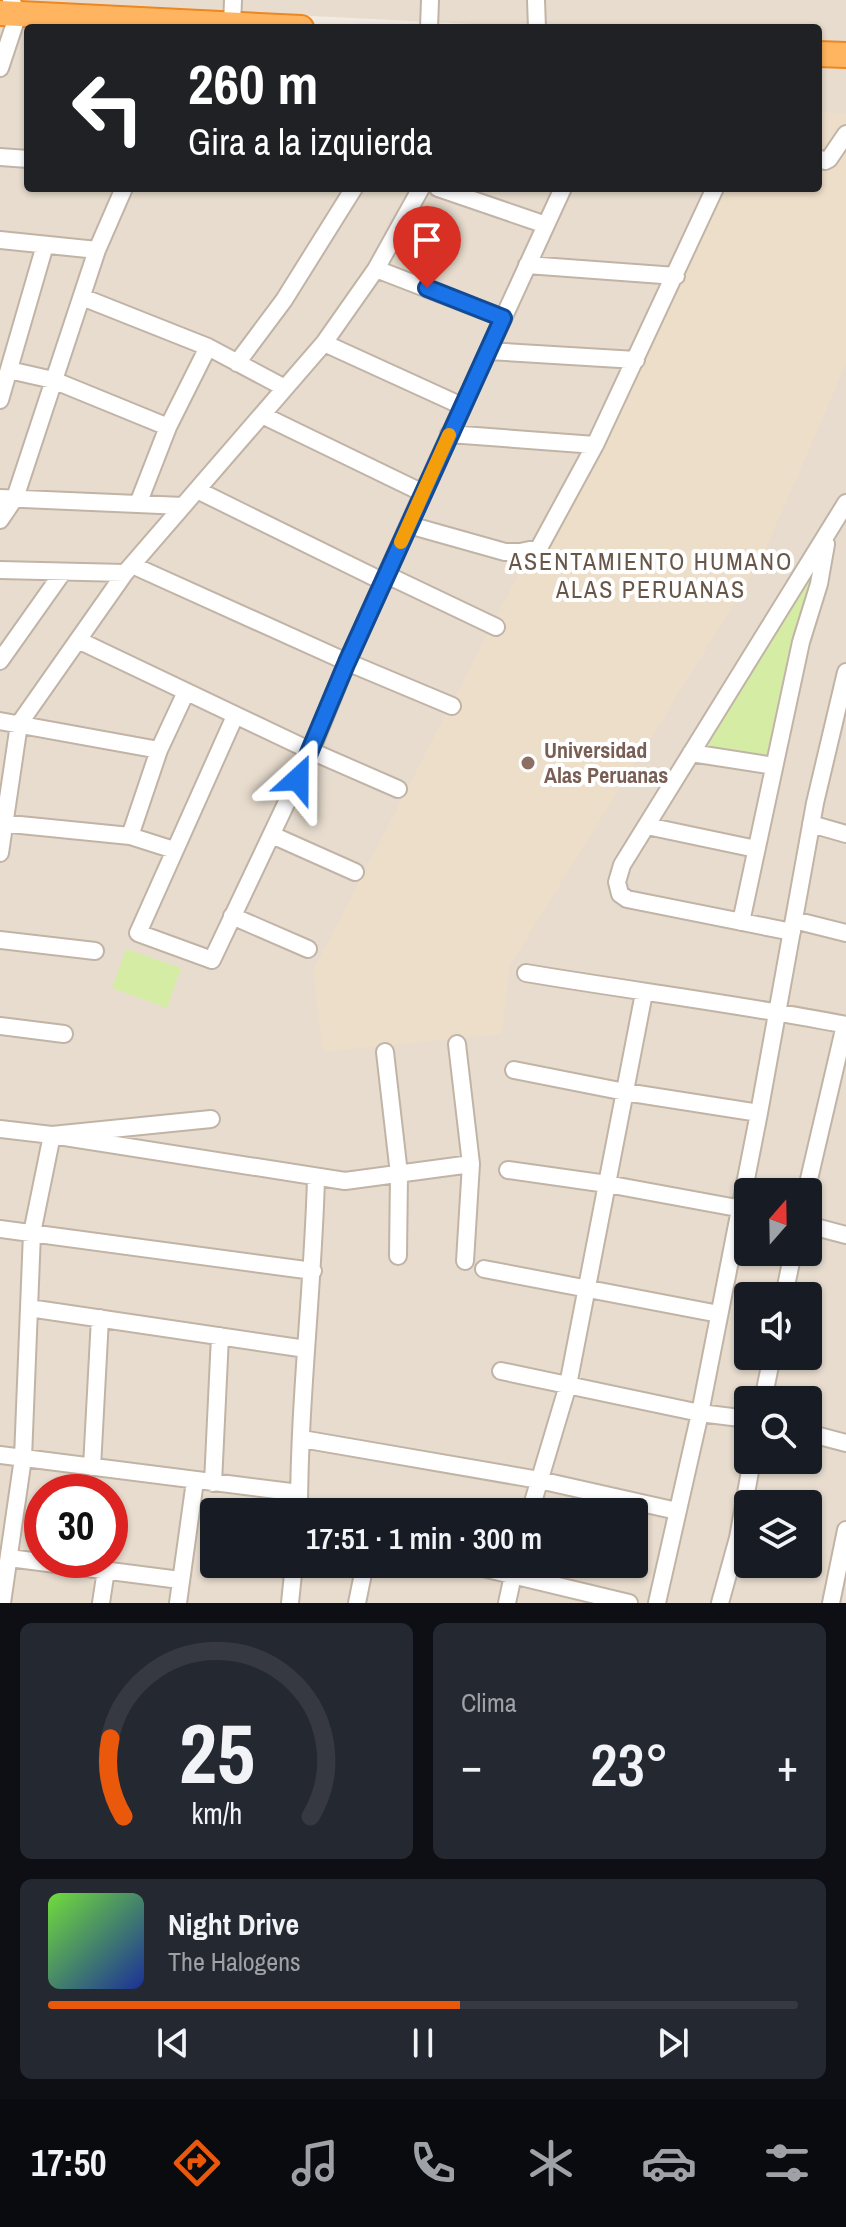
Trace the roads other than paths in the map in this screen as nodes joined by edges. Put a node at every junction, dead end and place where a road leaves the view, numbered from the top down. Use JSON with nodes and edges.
{"nodes":[{"id":1,"x":233,"y":0,"type":"edge"},
{"id":2,"x":430,"y":0,"type":"edge"},
{"id":3,"x":536,"y":0,"type":"edge"},
{"id":4,"x":20,"y":8,"type":"edge"},
{"id":5,"x":183,"y":24,"type":"edge"},
{"id":6,"x":232,"y":24,"type":"edge"},
{"id":7,"x":429,"y":24,"type":"edge"},
{"id":8,"x":537,"y":24,"type":"edge"},
{"id":9,"x":822,"y":54,"type":"edge"},
{"id":10,"x":846,"y":55,"type":"edge"},
{"id":11,"x":0,"y":68,"type":"edge"},
{"id":12,"x":846,"y":134,"type":"edge"},
{"id":13,"x":0,"y":157,"type":"edge"},
{"id":14,"x":24,"y":159,"type":"edge"},
{"id":15,"x":822,"y":160,"type":"edge"},
{"id":16,"x":122,"y":192,"type":"edge"},
{"id":17,"x":352,"y":192,"type":"edge"},
{"id":18,"x":419,"y":192,"type":"edge"},
{"id":19,"x":450,"y":192,"type":"edge"},
{"id":20,"x":561,"y":192,"type":"edge"},
{"id":21,"x":713,"y":192,"type":"edge"},
{"id":22,"x":546,"y":225,"type":"junction"},
{"id":23,"x":0,"y":240,"type":"edge"},
{"id":24,"x":45,"y":245,"type":"junction"},
{"id":25,"x":97,"y":250,"type":"junction"},
{"id":26,"x":527,"y":265,"type":"junction"},
{"id":27,"x":376,"y":269,"type":"junction"},
{"id":28,"x":676,"y":276,"type":"junction"},
{"id":29,"x":82,"y":297,"type":"junction"},
{"id":30,"x":503,"y":318,"type":"junction"},
{"id":31,"x":324,"y":343,"type":"junction"},
{"id":32,"x":208,"y":347,"type":"junction"},
{"id":33,"x":488,"y":351,"type":"junction"},
{"id":34,"x":636,"y":360,"type":"junction"},
{"id":35,"x":237,"y":363,"type":"junction"},
{"id":36,"x":9,"y":370,"type":"junction"},
{"id":37,"x":53,"y":380,"type":"junction"},
{"id":38,"x":285,"y":388,"type":"junction"},
{"id":39,"x":0,"y":400,"type":"edge"},
{"id":40,"x":462,"y":406,"type":"junction"},
{"id":41,"x":262,"y":415,"type":"junction"},
{"id":42,"x":168,"y":427,"type":"junction"},
{"id":43,"x":449,"y":434,"type":"junction"},
{"id":44,"x":595,"y":445,"type":"junction"},
{"id":45,"x":197,"y":490,"type":"junction"},
{"id":46,"x":423,"y":493,"type":"junction"},
{"id":47,"x":7,"y":498,"type":"edge"},
{"id":48,"x":846,"y":503,"type":"edge"},
{"id":49,"x":138,"y":504,"type":"junction"},
{"id":50,"x":183,"y":506,"type":"junction"},
{"id":51,"x":0,"y":520,"type":"edge"},
{"id":52,"x":409,"y":525,"type":"junction"},
{"id":53,"x":827,"y":534,"type":"junction"},
{"id":54,"x":129,"y":569,"type":"junction"},
{"id":55,"x":0,"y":570,"type":"edge"},
{"id":56,"x":63,"y":572,"type":"junction"},
{"id":57,"x":385,"y":578,"type":"junction"},
{"id":58,"x":496,"y":627,"type":"dead end"},
{"id":59,"x":78,"y":640,"type":"junction"},
{"id":60,"x":0,"y":661,"type":"edge"},
{"id":61,"x":347,"y":662,"type":"junction"},
{"id":62,"x":846,"y":672,"type":"edge"},
{"id":63,"x":186,"y":692,"type":"junction"},
{"id":64,"x":452,"y":706,"type":"dead end"},
{"id":65,"x":235,"y":716,"type":"junction"},
{"id":66,"x":0,"y":721,"type":"edge"},
{"id":67,"x":19,"y":724,"type":"junction"},
{"id":68,"x":839,"y":732,"type":"edge"},
{"id":69,"x":159,"y":750,"type":"junction"},
{"id":70,"x":311,"y":751,"type":"junction"},
{"id":71,"x":691,"y":753,"type":"junction"},
{"id":72,"x":774,"y":766,"type":"junction"},
{"id":73,"x":398,"y":789,"type":"dead end"},
{"id":74,"x":2,"y":823,"type":"edge"},
{"id":75,"x":811,"y":824,"type":"junction"},
{"id":76,"x":647,"y":826,"type":"junction"},
{"id":77,"x":846,"y":834,"type":"edge"},
{"id":78,"x":272,"y":835,"type":"junction"},
{"id":79,"x":130,"y":836,"type":"junction"},
{"id":80,"x":756,"y":849,"type":"junction"},
{"id":81,"x":174,"y":850,"type":"junction"},
{"id":82,"x":0,"y":853,"type":"edge"},
{"id":83,"x":355,"y":872,"type":"dead end"},
{"id":84,"x":232,"y":916,"type":"junction"},
{"id":85,"x":741,"y":922,"type":"junction"},
{"id":86,"x":793,"y":926,"type":"junction"},
{"id":87,"x":846,"y":933,"type":"edge"},
{"id":88,"x":0,"y":940,"type":"edge"},
{"id":89,"x":308,"y":949,"type":"dead end"},
{"id":90,"x":95,"y":951,"type":"dead end"},
{"id":91,"x":526,"y":973,"type":"dead end"},
{"id":92,"x":644,"y":993,"type":"junction"},
{"id":93,"x":778,"y":1011,"type":"junction"},
{"id":94,"x":846,"y":1025,"type":"edge"},
{"id":95,"x":0,"y":1026,"type":"edge"},
{"id":96,"x":64,"y":1034,"type":"dead end"},
{"id":97,"x":457,"y":1044,"type":"dead end"},
{"id":98,"x":385,"y":1052,"type":"dead end"},
{"id":99,"x":514,"y":1070,"type":"dead end"},
{"id":100,"x":625,"y":1092,"type":"junction"},
{"id":101,"x":759,"y":1113,"type":"junction"},
{"id":102,"x":211,"y":1119,"type":"dead end"},
{"id":103,"x":0,"y":1129,"type":"edge"},
{"id":104,"x":52,"y":1135,"type":"junction"},
{"id":105,"x":471,"y":1164,"type":"junction"},
{"id":106,"x":508,"y":1170,"type":"dead end"},
{"id":107,"x":399,"y":1174,"type":"junction"},
{"id":108,"x":316,"y":1178,"type":"junction"},
{"id":109,"x":749,"y":1178,"type":"edge"},
{"id":110,"x":809,"y":1178,"type":"edge"},
{"id":111,"x":607,"y":1184,"type":"junction"},
{"id":112,"x":734,"y":1207,"type":"edge"},
{"id":113,"x":0,"y":1229,"type":"edge"},
{"id":114,"x":822,"y":1229,"type":"edge"},
{"id":115,"x":32,"y":1233,"type":"junction"},
{"id":116,"x":846,"y":1235,"type":"edge"},
{"id":117,"x":734,"y":1251,"type":"edge"},
{"id":118,"x":398,"y":1256,"type":"dead end"},
{"id":119,"x":465,"y":1261,"type":"dead end"},
{"id":120,"x":484,"y":1269,"type":"dead end"},
{"id":121,"x":313,"y":1271,"type":"junction"},
{"id":122,"x":587,"y":1289,"type":"junction"},
{"id":123,"x":29,"y":1308,"type":"junction"},
{"id":124,"x":719,"y":1314,"type":"junction"},
{"id":125,"x":100,"y":1318,"type":"junction"},
{"id":126,"x":220,"y":1336,"type":"junction"},
{"id":127,"x":306,"y":1349,"type":"junction"},
{"id":128,"x":501,"y":1371,"type":"dead end"},
{"id":129,"x":568,"y":1385,"type":"junction"},
{"id":130,"x":700,"y":1413,"type":"junction"},
{"id":131,"x":734,"y":1417,"type":"edge"},
{"id":132,"x":822,"y":1437,"type":"edge"},
{"id":133,"x":302,"y":1439,"type":"junction"},
{"id":134,"x":846,"y":1443,"type":"edge"},
{"id":135,"x":0,"y":1455,"type":"edge"},
{"id":136,"x":23,"y":1458,"type":"junction"},
{"id":137,"x":92,"y":1467,"type":"junction"},
{"id":138,"x":749,"y":1474,"type":"edge"},
{"id":139,"x":539,"y":1480,"type":"junction"},
{"id":140,"x":195,"y":1481,"type":"junction"},
{"id":141,"x":213,"y":1483,"type":"junction"},
{"id":142,"x":299,"y":1493,"type":"junction"},
{"id":143,"x":299,"y":1498,"type":"edge"},
{"id":144,"x":534,"y":1498,"type":"edge"},
{"id":145,"x":677,"y":1511,"type":"junction"},
{"id":146,"x":846,"y":1530,"type":"edge"},
{"id":147,"x":9,"y":1558,"type":"junction"},
{"id":148,"x":24,"y":1560,"type":"edge"},
{"id":149,"x":128,"y":1573,"type":"edge"},
{"id":150,"x":105,"y":1578,"type":"edge"},
{"id":151,"x":293,"y":1578,"type":"edge"},
{"id":152,"x":362,"y":1578,"type":"edge"},
{"id":153,"x":512,"y":1578,"type":"edge"},
{"id":154,"x":544,"y":1578,"type":"edge"},
{"id":155,"x":180,"y":1580,"type":"junction"},
{"id":156,"x":2,"y":1603,"type":"edge"},
{"id":157,"x":101,"y":1603,"type":"edge"},
{"id":158,"x":178,"y":1603,"type":"edge"},
{"id":159,"x":290,"y":1603,"type":"edge"},
{"id":160,"x":357,"y":1603,"type":"edge"},
{"id":161,"x":507,"y":1603,"type":"edge"},
{"id":162,"x":629,"y":1603,"type":"edge"},
{"id":163,"x":657,"y":1603,"type":"edge"},
{"id":164,"x":720,"y":1603,"type":"edge"},
{"id":165,"x":831,"y":1603,"type":"edge"}],
"edges":[{"from":1,"to":6,"type":"street"},
{"from":2,"to":7,"type":"street"},
{"from":3,"to":8,"type":"street"},
{"from":4,"to":5,"type":"highway"},
{"from":4,"to":11,"type":"street"},
{"from":9,"to":10,"type":"highway"},
{"from":12,"to":15,"type":"street"},
{"from":13,"to":14,"type":"street"},
{"from":16,"to":25,"type":"street"},
{"from":17,"to":35,"type":"street"},
{"from":18,"to":27,"type":"street"},
{"from":19,"to":22,"type":"street"},
{"from":20,"to":22,"type":"street"},
{"from":21,"to":28,"type":"street"},
{"from":22,"to":26,"type":"street"},
{"from":23,"to":24,"type":"street"},
{"from":24,"to":25,"type":"street"},
{"from":24,"to":36,"type":"street"},
{"from":25,"to":29,"type":"street"},
{"from":26,"to":28,"type":"street"},
{"from":26,"to":30,"type":"street"},
{"from":27,"to":30,"type":"street"},
{"from":27,"to":31,"type":"street"},
{"from":28,"to":34,"type":"street"},
{"from":29,"to":32,"type":"street"},
{"from":29,"to":37,"type":"street"},
{"from":30,"to":33,"type":"street"},
{"from":31,"to":38,"type":"street"},
{"from":31,"to":40,"type":"street"},
{"from":32,"to":35,"type":"street"},
{"from":32,"to":42,"type":"street"},
{"from":33,"to":34,"type":"street"},
{"from":33,"to":40,"type":"street"},
{"from":34,"to":44,"type":"street"},
{"from":35,"to":38,"type":"street"},
{"from":36,"to":37,"type":"street"},
{"from":36,"to":39,"type":"street"},
{"from":37,"to":42,"type":"street"},
{"from":37,"to":47,"type":"street"},
{"from":38,"to":41,"type":"street"},
{"from":40,"to":43,"type":"street"},
{"from":41,"to":45,"type":"street"},
{"from":41,"to":46,"type":"street"},
{"from":42,"to":49,"type":"street"},
{"from":43,"to":44,"type":"street"},
{"from":43,"to":46,"type":"street"},
{"from":44,"to":52,"type":"street"},
{"from":45,"to":50,"type":"street"},
{"from":45,"to":57,"type":"street"},
{"from":46,"to":52,"type":"street"},
{"from":47,"to":49,"type":"street"},
{"from":47,"to":51,"type":"street"},
{"from":48,"to":53,"type":"street"},
{"from":49,"to":50,"type":"street"},
{"from":50,"to":54,"type":"street"},
{"from":52,"to":57,"type":"street"},
{"from":53,"to":71,"type":"street"},
{"from":53,"to":72,"type":"street"},
{"from":54,"to":56,"type":"street"},
{"from":54,"to":59,"type":"street"},
{"from":54,"to":61,"type":"street"},
{"from":55,"to":56,"type":"street"},
{"from":56,"to":60,"type":"street"},
{"from":57,"to":58,"type":"street"},
{"from":57,"to":61,"type":"street"},
{"from":59,"to":63,"type":"street"},
{"from":59,"to":67,"type":"street"},
{"from":61,"to":64,"type":"street"},
{"from":61,"to":70,"type":"street"},
{"from":62,"to":68,"type":"street"},
{"from":63,"to":65,"type":"street"},
{"from":63,"to":69,"type":"street"},
{"from":65,"to":70,"type":"street"},
{"from":65,"to":81,"type":"street"},
{"from":66,"to":67,"type":"street"},
{"from":67,"to":69,"type":"street"},
{"from":67,"to":74,"type":"street"},
{"from":68,"to":75,"type":"street"},
{"from":69,"to":79,"type":"street"},
{"from":70,"to":73,"type":"street"},
{"from":70,"to":78,"type":"street"},
{"from":71,"to":72,"type":"street"},
{"from":71,"to":76,"type":"street"},
{"from":72,"to":80,"type":"street"},
{"from":74,"to":79,"type":"street"},
{"from":74,"to":82,"type":"street"},
{"from":75,"to":77,"type":"street"},
{"from":75,"to":86,"type":"street"},
{"from":76,"to":80,"type":"street"},
{"from":76,"to":85,"type":"street"},
{"from":78,"to":83,"type":"street"},
{"from":78,"to":84,"type":"street"},
{"from":79,"to":81,"type":"street"},
{"from":80,"to":85,"type":"street"},
{"from":81,"to":84,"type":"street"},
{"from":84,"to":89,"type":"street"},
{"from":85,"to":86,"type":"street"},
{"from":86,"to":87,"type":"street"},
{"from":86,"to":93,"type":"street"},
{"from":88,"to":90,"type":"street"},
{"from":91,"to":92,"type":"street"},
{"from":92,"to":93,"type":"street"},
{"from":92,"to":100,"type":"street"},
{"from":93,"to":94,"type":"street"},
{"from":93,"to":101,"type":"street"},
{"from":94,"to":110,"type":"street"},
{"from":95,"to":96,"type":"street"},
{"from":97,"to":105,"type":"street"},
{"from":98,"to":107,"type":"street"},
{"from":99,"to":100,"type":"street"},
{"from":100,"to":101,"type":"street"},
{"from":100,"to":111,"type":"street"},
{"from":101,"to":109,"type":"street"},
{"from":102,"to":104,"type":"street"},
{"from":103,"to":104,"type":"street"},
{"from":104,"to":108,"type":"street"},
{"from":104,"to":115,"type":"street"},
{"from":105,"to":107,"type":"street"},
{"from":105,"to":119,"type":"street"},
{"from":106,"to":111,"type":"street"},
{"from":107,"to":108,"type":"street"},
{"from":107,"to":118,"type":"street"},
{"from":108,"to":121,"type":"street"},
{"from":111,"to":112,"type":"street"},
{"from":111,"to":122,"type":"street"},
{"from":113,"to":115,"type":"street"},
{"from":114,"to":116,"type":"street"},
{"from":115,"to":121,"type":"street"},
{"from":115,"to":123,"type":"street"},
{"from":117,"to":124,"type":"street"},
{"from":120,"to":122,"type":"street"},
{"from":121,"to":127,"type":"street"},
{"from":122,"to":124,"type":"street"},
{"from":122,"to":129,"type":"street"},
{"from":123,"to":125,"type":"street"},
{"from":123,"to":136,"type":"street"},
{"from":124,"to":130,"type":"street"},
{"from":125,"to":126,"type":"street"},
{"from":125,"to":137,"type":"street"},
{"from":126,"to":127,"type":"street"},
{"from":126,"to":141,"type":"street"},
{"from":127,"to":133,"type":"street"},
{"from":128,"to":129,"type":"street"},
{"from":129,"to":130,"type":"street"},
{"from":129,"to":139,"type":"street"},
{"from":130,"to":131,"type":"street"},
{"from":130,"to":145,"type":"street"},
{"from":132,"to":134,"type":"street"},
{"from":133,"to":139,"type":"street"},
{"from":133,"to":142,"type":"street"},
{"from":135,"to":136,"type":"street"},
{"from":136,"to":137,"type":"street"},
{"from":136,"to":147,"type":"street"},
{"from":137,"to":140,"type":"street"},
{"from":138,"to":164,"type":"street"},
{"from":139,"to":144,"type":"street"},
{"from":139,"to":145,"type":"street"},
{"from":140,"to":141,"type":"street"},
{"from":140,"to":155,"type":"street"},
{"from":141,"to":142,"type":"street"},
{"from":142,"to":143,"type":"street"},
{"from":145,"to":163,"type":"street"},
{"from":146,"to":165,"type":"street"},
{"from":147,"to":148,"type":"street"},
{"from":147,"to":156,"type":"street"},
{"from":149,"to":155,"type":"street"},
{"from":150,"to":157,"type":"street"},
{"from":151,"to":159,"type":"street"},
{"from":152,"to":160,"type":"street"},
{"from":153,"to":161,"type":"street"},
{"from":154,"to":162,"type":"street"},
{"from":155,"to":158,"type":"street"}]}
